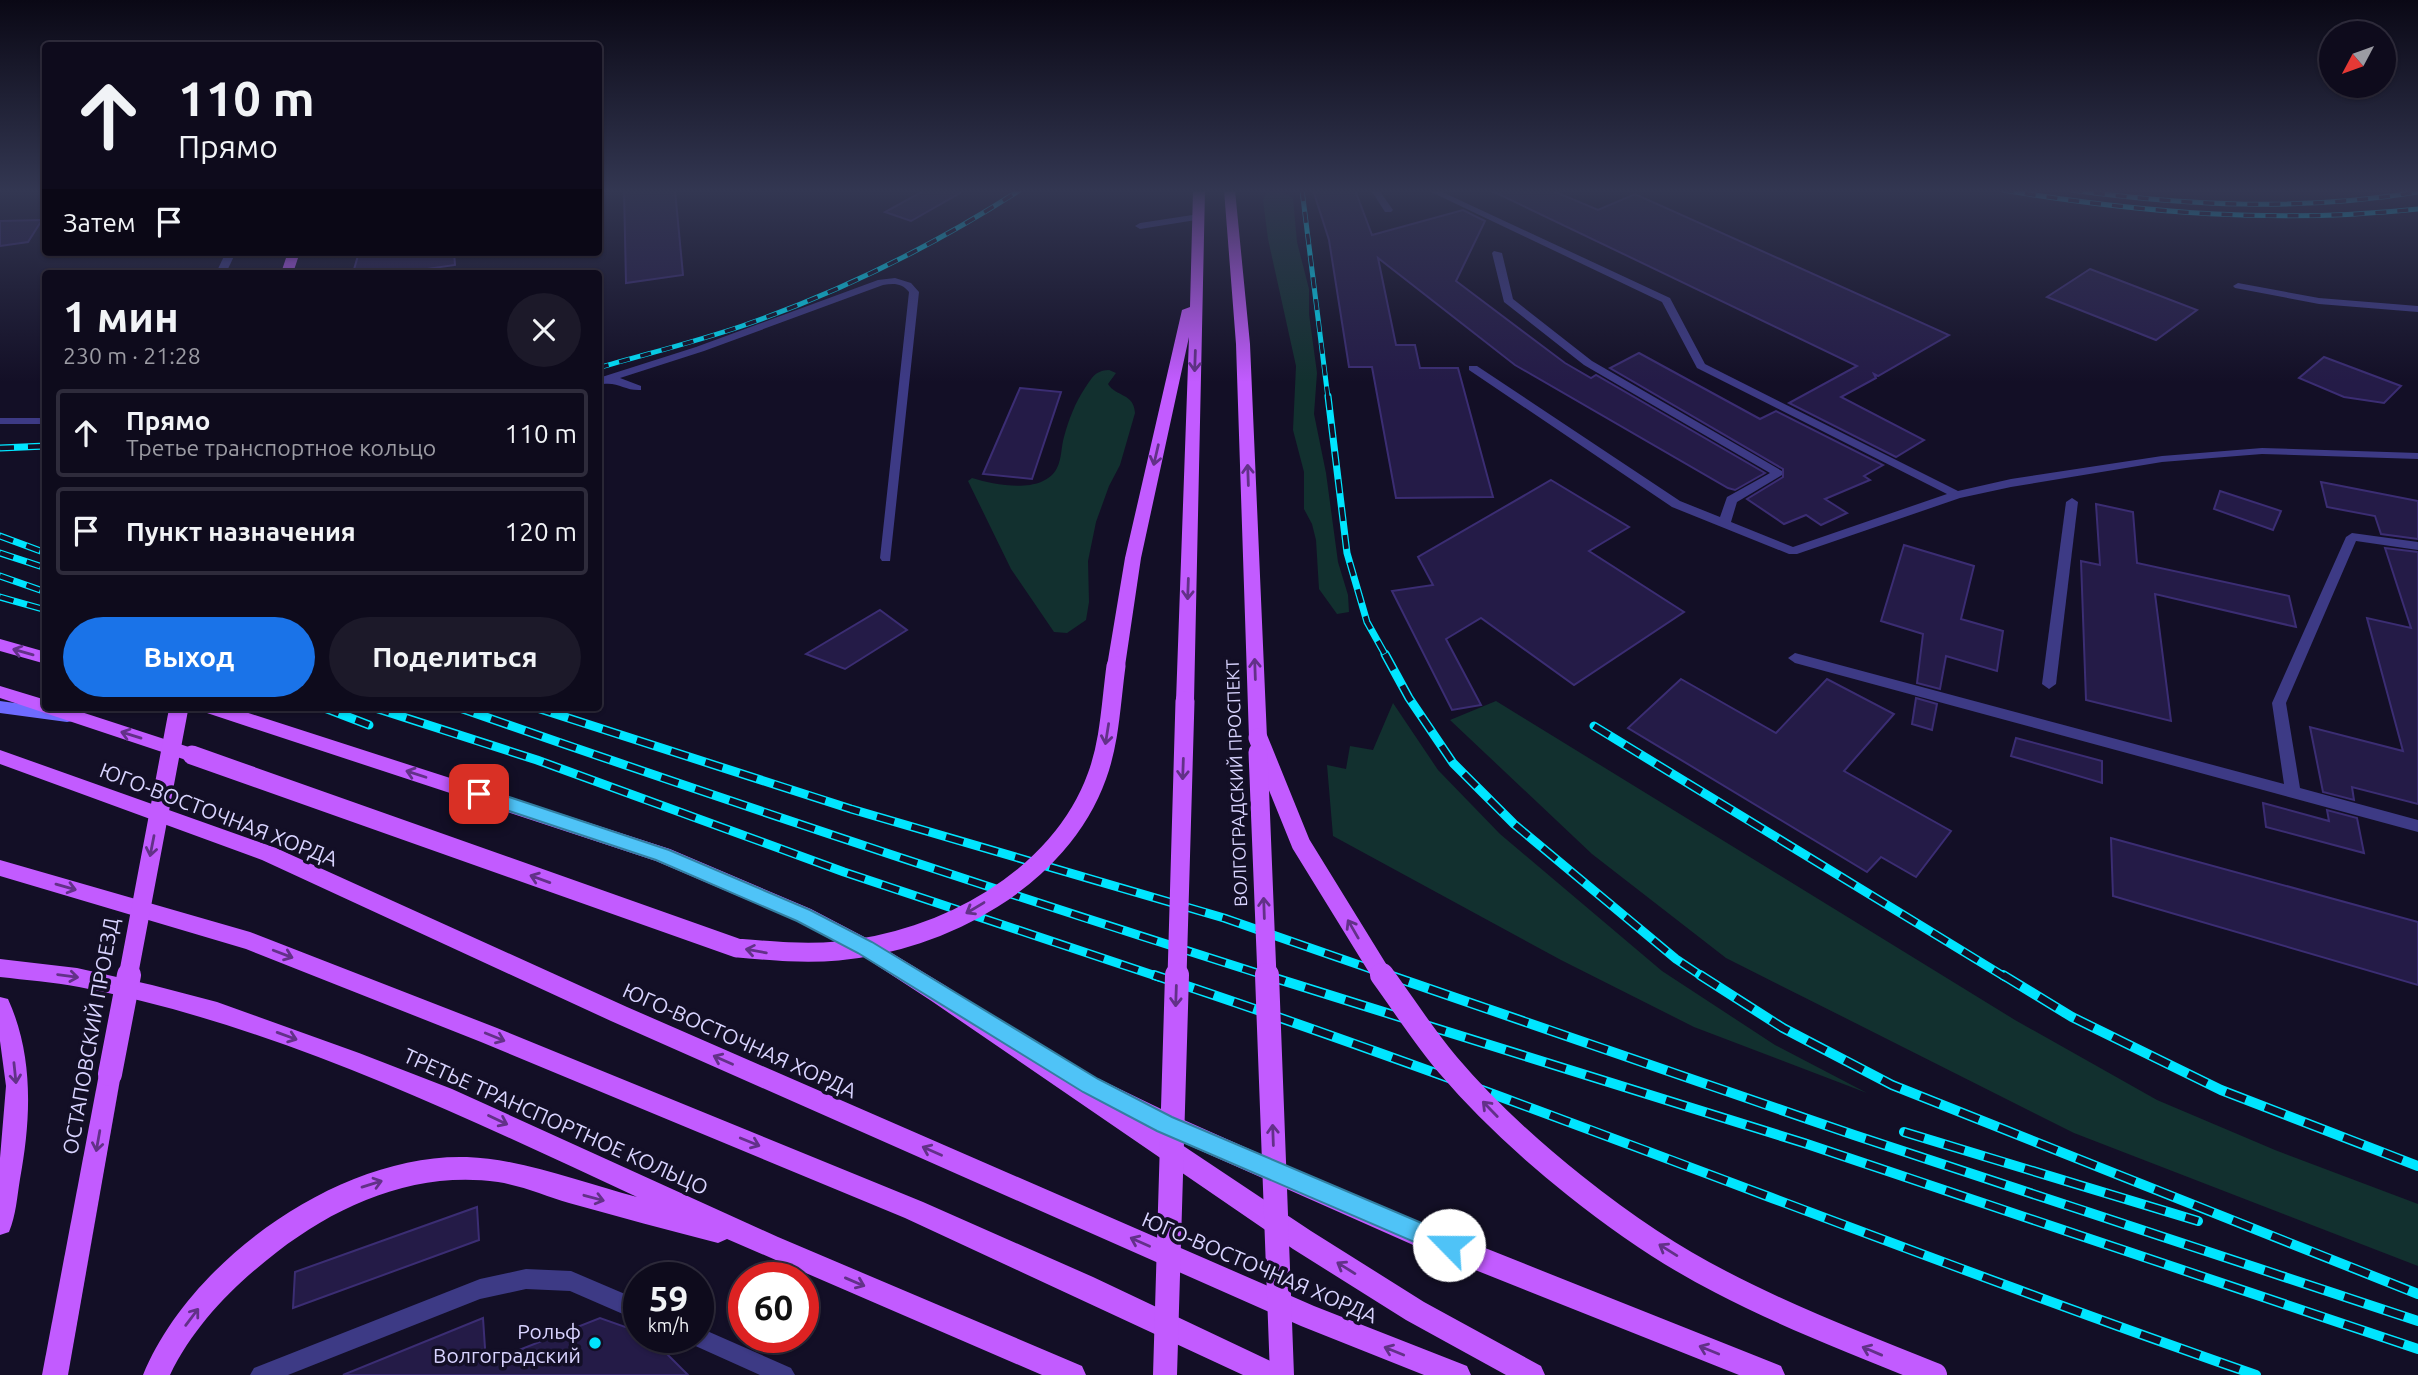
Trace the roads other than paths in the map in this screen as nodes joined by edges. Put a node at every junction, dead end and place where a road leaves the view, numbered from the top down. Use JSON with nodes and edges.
{"nodes":[{"id":1,"x":1198,"y":254,"type":"edge"},
{"id":2,"x":1235,"y":254,"type":"edge"},
{"id":3,"x":1497,"y":254,"type":"edge"},
{"id":4,"x":1568,"y":254,"type":"edge"},
{"id":5,"x":1197,"y":269,"type":"junction"},
{"id":6,"x":2238,"y":286,"type":"dead end"},
{"id":7,"x":2418,"y":309,"type":"edge"},
{"id":8,"x":1474,"y":368,"type":"dead end"},
{"id":9,"x":604,"y":380,"type":"edge"},
{"id":10,"x":637,"y":388,"type":"dead end"},
{"id":11,"x":0,"y":421,"type":"edge"},
{"id":12,"x":42,"y":421,"type":"edge"},
{"id":13,"x":2418,"y":456,"type":"edge"},
{"id":14,"x":1957,"y":495,"type":"junction"},
{"id":15,"x":2072,"y":502,"type":"dead end"},
{"id":16,"x":1725,"y":523,"type":"junction"},
{"id":17,"x":2418,"y":546,"type":"edge"},
{"id":18,"x":886,"y":558,"type":"dead end"},
{"id":19,"x":0,"y":645,"type":"edge"},
{"id":20,"x":42,"y":658,"type":"edge"},
{"id":21,"x":1795,"y":658,"type":"dead end"},
{"id":22,"x":2049,"y":684,"type":"dead end"},
{"id":23,"x":0,"y":692,"type":"edge"},
{"id":24,"x":0,"y":707,"type":"edge"},
{"id":25,"x":42,"y":707,"type":"edge"},
{"id":26,"x":53,"y":711,"type":"edge"},
{"id":27,"x":178,"y":711,"type":"edge"},
{"id":28,"x":222,"y":711,"type":"edge"},
{"id":29,"x":70,"y":717,"type":"junction"},
{"id":30,"x":1258,"y":738,"type":"junction"},
{"id":31,"x":0,"y":757,"type":"edge"},
{"id":32,"x":2293,"y":792,"type":"junction"},
{"id":33,"x":2418,"y":826,"type":"edge"},
{"id":34,"x":0,"y":868,"type":"edge"},
{"id":35,"x":0,"y":968,"type":"edge"},
{"id":36,"x":938,"y":993,"type":"junction"},
{"id":37,"x":0,"y":1006,"type":"edge"},
{"id":38,"x":0,"y":1223,"type":"edge"},
{"id":39,"x":769,"y":1245,"type":"junction"},
{"id":40,"x":623,"y":1304,"type":"edge"},
{"id":41,"x":714,"y":1344,"type":"edge"},
{"id":42,"x":55,"y":1375,"type":"edge"},
{"id":43,"x":156,"y":1375,"type":"edge"},
{"id":44,"x":261,"y":1375,"type":"edge"},
{"id":45,"x":784,"y":1375,"type":"edge"},
{"id":46,"x":1073,"y":1375,"type":"edge"},
{"id":47,"x":1165,"y":1375,"type":"edge"},
{"id":48,"x":1272,"y":1375,"type":"edge"},
{"id":49,"x":1282,"y":1375,"type":"edge"},
{"id":50,"x":1458,"y":1375,"type":"edge"},
{"id":51,"x":1532,"y":1375,"type":"edge"},
{"id":52,"x":1772,"y":1375,"type":"edge"},
{"id":53,"x":1935,"y":1375,"type":"edge"}],
"edges":[{"from":1,"to":5,"type":"main road"},
{"from":30,"to":2,"type":"main road","name":"ВОЛГОГРАДСКИЙ ПРОСПЕКТ","one_way":true},
{"from":3,"to":16,"type":"lane"},
{"from":4,"to":14,"type":"lane"},
{"from":5,"to":29,"type":"main road","one_way":true,"bridge":true},
{"from":5,"to":47,"type":"main road","one_way":true,"bridge":true},
{"from":6,"to":7,"type":"lane"},
{"from":8,"to":16,"type":"lane"},
{"from":9,"to":10,"type":"lane"},
{"from":9,"to":18,"type":"lane"},
{"from":11,"to":12,"type":"lane"},
{"from":13,"to":14,"type":"lane"},
{"from":14,"to":16,"type":"lane"},
{"from":15,"to":22,"type":"lane"},
{"from":17,"to":32,"type":"lane"},
{"from":20,"to":19,"type":"main road","one_way":true},
{"from":21,"to":32,"type":"lane"},
{"from":23,"to":25,"type":"main road"},
{"from":24,"to":29,"type":"street"},
{"from":26,"to":29,"type":"main road"},
{"from":27,"to":42,"type":"main road","name":"ОСТАПОВСКИЙ ПРОЕЗД","one_way":true,"bridge":true},
{"from":36,"to":28,"type":"main road","one_way":true},
{"from":49,"to":30,"type":"main road","name":"ВОЛГОГРАДСКИЙ ПРОСПЕКТ","one_way":true,"bridge":true},
{"from":53,"to":30,"type":"main road","one_way":true,"bridge":true},
{"from":50,"to":31,"type":"main road","name":"ЮГО-ВОСТОЧНАЯ ХОРДА","one_way":true},
{"from":32,"to":33,"type":"lane"},
{"from":34,"to":48,"type":"main road","one_way":true},
{"from":35,"to":39,"type":"main road","name":"ТРЕТЬЕ ТРАНСПОРТНОЕ КОЛЬЦО","one_way":true},
{"from":51,"to":36,"type":"main road","one_way":true},
{"from":52,"to":36,"type":"main road","one_way":true},
{"from":37,"to":38,"type":"main road","one_way":true},
{"from":43,"to":39,"type":"main road","one_way":true},
{"from":39,"to":46,"type":"main road","name":"ТРЕТЬЕ ТРАНСПОРТНОЕ КОЛЬЦО","one_way":true},
{"from":40,"to":44,"type":"lane"},
{"from":41,"to":45,"type":"lane"}]}
